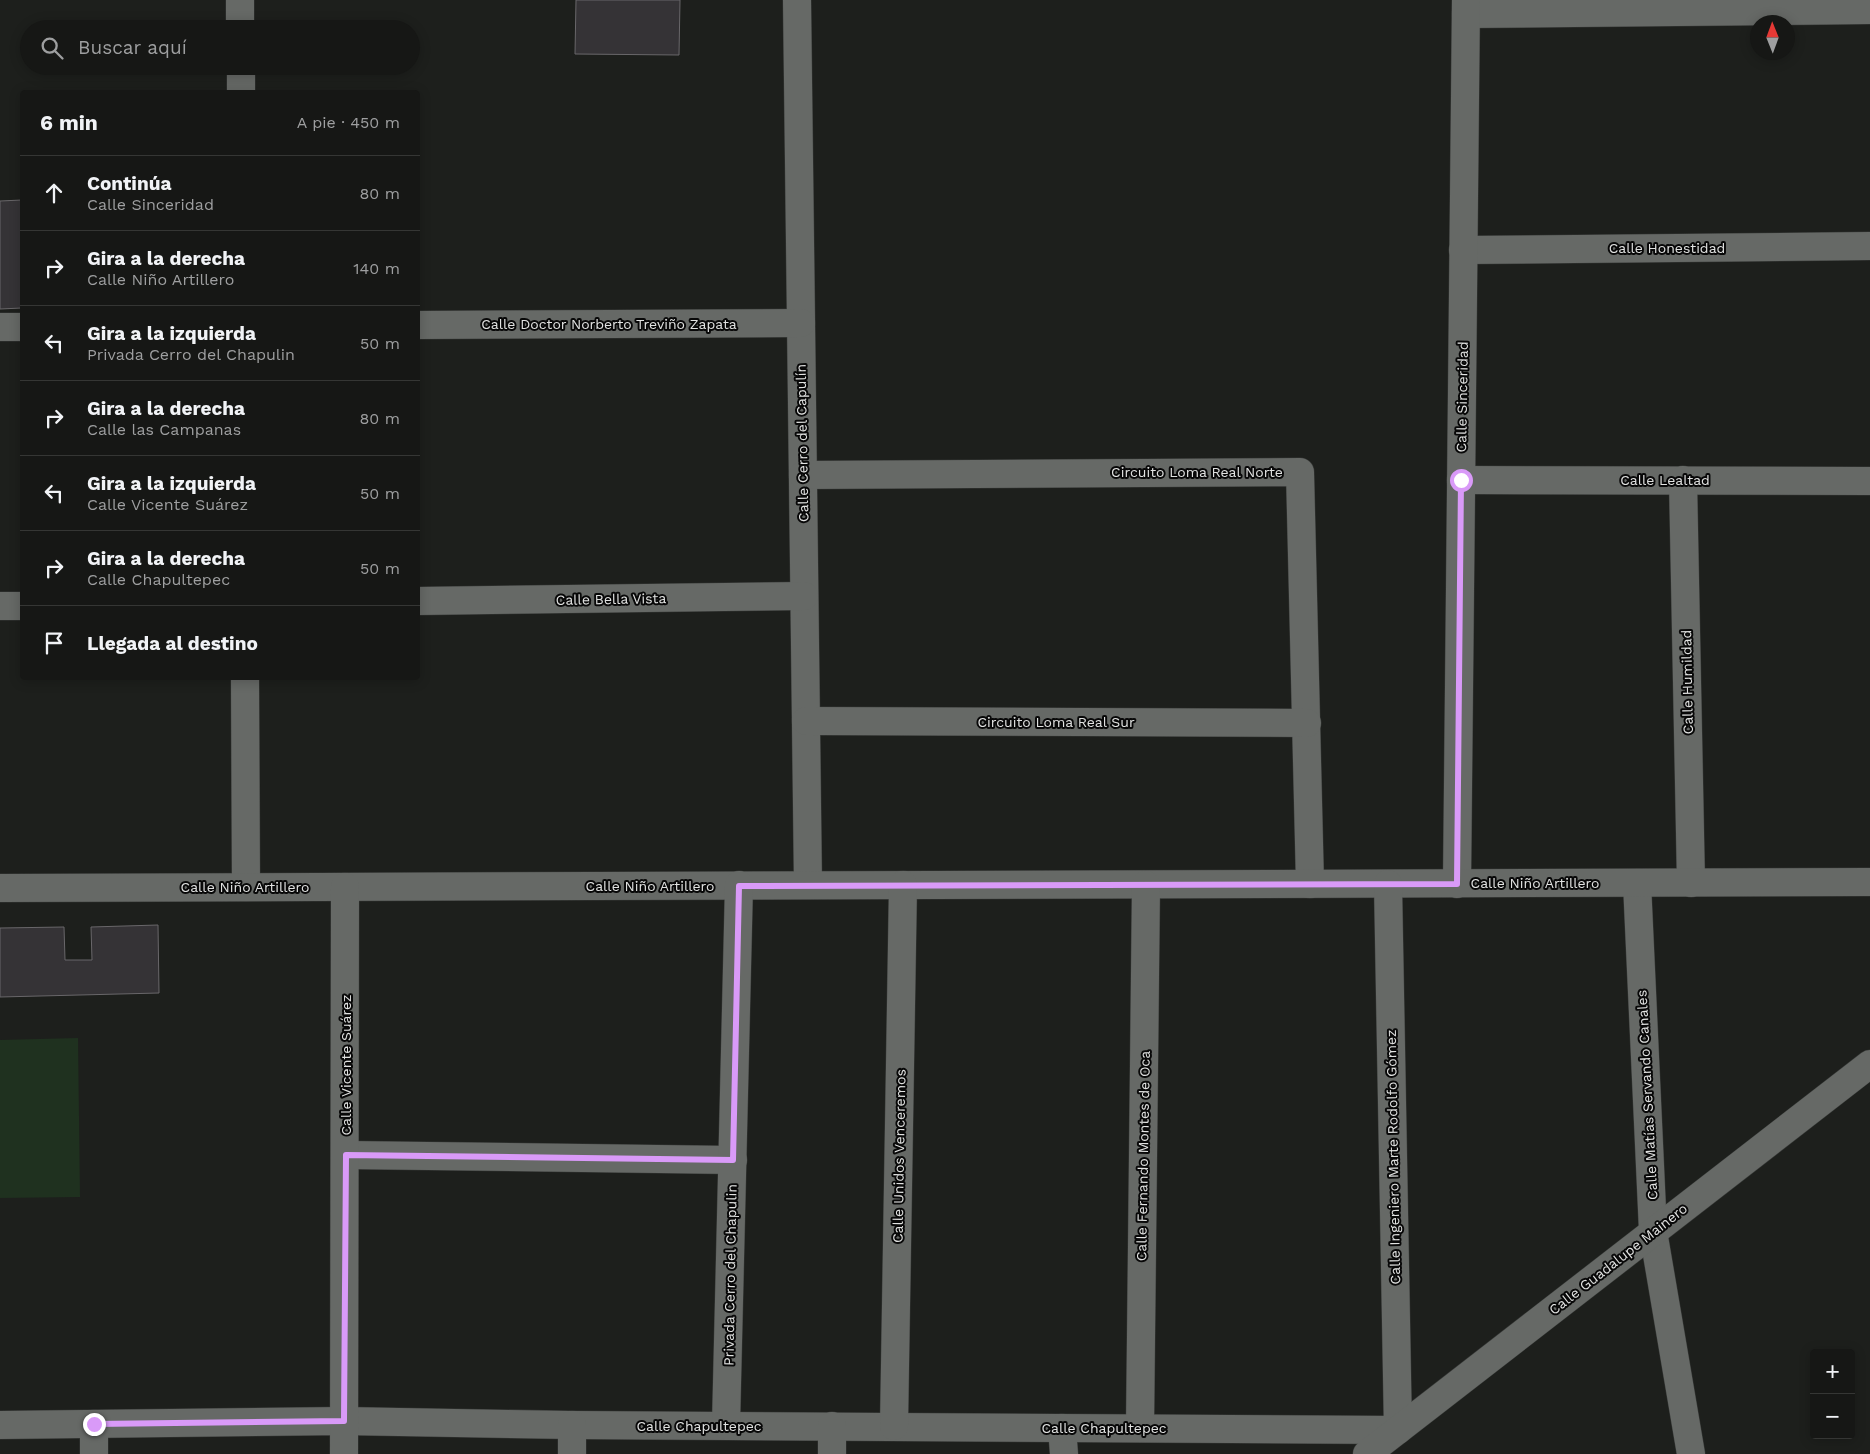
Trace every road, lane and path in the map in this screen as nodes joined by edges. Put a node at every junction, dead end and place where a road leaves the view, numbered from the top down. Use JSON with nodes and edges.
{"nodes":[{"id":1,"x":240,"y":0,"type":"edge"},
{"id":2,"x":797,"y":0,"type":"edge"},
{"id":3,"x":1466,"y":7,"type":"edge"},
{"id":4,"x":1870,"y":10,"type":"edge"},
{"id":5,"x":240,"y":20,"type":"edge"},
{"id":6,"x":241,"y":75,"type":"edge"},
{"id":7,"x":241,"y":90,"type":"edge"},
{"id":8,"x":1870,"y":246,"type":"edge"},
{"id":9,"x":1463,"y":250,"type":"junction"},
{"id":10,"x":801,"y":323,"type":"junction"},
{"id":11,"x":420,"y":325,"type":"edge"},
{"id":12,"x":0,"y":327,"type":"edge"},
{"id":13,"x":20,"y":327,"type":"edge"},
{"id":14,"x":803,"y":475,"type":"junction"},
{"id":15,"x":1461,"y":480,"type":"junction"},
{"id":16,"x":1683,"y":480,"type":"junction"},
{"id":17,"x":1870,"y":481,"type":"edge"},
{"id":18,"x":804,"y":596,"type":"junction"},
{"id":19,"x":420,"y":601,"type":"edge"},
{"id":20,"x":0,"y":606,"type":"edge"},
{"id":21,"x":20,"y":606,"type":"edge"},
{"id":22,"x":245,"y":680,"type":"edge"},
{"id":23,"x":806,"y":721,"type":"junction"},
{"id":24,"x":1306,"y":723,"type":"junction"},
{"id":25,"x":1870,"y":882,"type":"edge"},
{"id":26,"x":1637,"y":883,"type":"junction"},
{"id":27,"x":1691,"y":883,"type":"junction"},
{"id":28,"x":1146,"y":884,"type":"junction"},
{"id":29,"x":1310,"y":884,"type":"junction"},
{"id":30,"x":1388,"y":884,"type":"junction"},
{"id":31,"x":1457,"y":884,"type":"junction"},
{"id":32,"x":808,"y":885,"type":"junction"},
{"id":33,"x":902,"y":885,"type":"junction"},
{"id":34,"x":739,"y":886,"type":"junction"},
{"id":35,"x":246,"y":887,"type":"junction"},
{"id":36,"x":345,"y":887,"type":"junction"},
{"id":37,"x":0,"y":888,"type":"edge"},
{"id":38,"x":1870,"y":1064,"type":"edge"},
{"id":39,"x":346,"y":1155,"type":"junction"},
{"id":40,"x":733,"y":1160,"type":"junction"},
{"id":41,"x":1653,"y":1231,"type":"junction"},
{"id":42,"x":344,"y":1421,"type":"junction"},
{"id":43,"x":94,"y":1424,"type":"junction"},
{"id":44,"x":0,"y":1425,"type":"edge"},
{"id":45,"x":572,"y":1425,"type":"junction"},
{"id":46,"x":726,"y":1425,"type":"junction"},
{"id":47,"x":832,"y":1426,"type":"junction"},
{"id":48,"x":894,"y":1426,"type":"junction"},
{"id":49,"x":1140,"y":1428,"type":"junction"},
{"id":50,"x":1398,"y":1430,"type":"junction"},
{"id":51,"x":1063,"y":1441,"type":"edge"},
{"id":52,"x":94,"y":1454,"type":"edge"},
{"id":53,"x":344,"y":1454,"type":"edge"},
{"id":54,"x":572,"y":1454,"type":"edge"},
{"id":55,"x":832,"y":1454,"type":"edge"},
{"id":56,"x":1367,"y":1454,"type":"edge"},
{"id":57,"x":1690,"y":1454,"type":"edge"}],
"edges":[{"from":1,"to":5,"type":"street"},
{"from":2,"to":10,"type":"street","name":"Calle Cerro del Capulín"},
{"from":3,"to":4,"type":"street"},
{"from":3,"to":9,"type":"street","name":"Calle Sinceridad"},
{"from":6,"to":7,"type":"street"},
{"from":8,"to":9,"type":"street","name":"Calle Honestidad"},
{"from":9,"to":15,"type":"street","name":"Calle Sinceridad"},
{"from":10,"to":11,"type":"street","name":"Calle Doctor Norberto Treviño Zapata"},
{"from":10,"to":14,"type":"street","name":"Calle Cerro del Capulín"},
{"from":12,"to":13,"type":"street"},
{"from":14,"to":18,"type":"street","name":"Calle Cerro del Capulín"},
{"from":14,"to":24,"type":"street","name":"Circuito Loma Real Norte"},
{"from":15,"to":16,"type":"street","name":"Calle Lealtad"},
{"from":15,"to":31,"type":"street","name":"Calle Sinceridad"},
{"from":16,"to":17,"type":"street","name":"Calle Lealtad"},
{"from":16,"to":27,"type":"street","name":"Calle Humildad"},
{"from":18,"to":19,"type":"street","name":"Calle Bella Vista"},
{"from":18,"to":23,"type":"street","name":"Calle Cerro del Capulín"},
{"from":20,"to":21,"type":"street"},
{"from":22,"to":35,"type":"street"},
{"from":23,"to":24,"type":"street","name":"Circuito Loma Real Sur"},
{"from":23,"to":32,"type":"street","name":"Calle Cerro del Capulín"},
{"from":24,"to":29,"type":"street","name":"Circuito Loma Real Norte"},
{"from":25,"to":27,"type":"street","name":"Calle Niño Artillero"},
{"from":26,"to":27,"type":"street","name":"Calle Niño Artillero"},
{"from":26,"to":31,"type":"street","name":"Calle Niño Artillero"},
{"from":26,"to":41,"type":"street","name":"Calle Matías Servando Canales"},
{"from":28,"to":29,"type":"street","name":"Calle Niño Artillero"},
{"from":28,"to":33,"type":"street","name":"Calle Niño Artillero"},
{"from":28,"to":49,"type":"street","name":"Calle Fernando Montes de Oca"},
{"from":29,"to":30,"type":"street","name":"Calle Niño Artillero"},
{"from":30,"to":31,"type":"street","name":"Calle Niño Artillero"},
{"from":30,"to":50,"type":"street","name":"Calle Ingeniero Marte Rodolfo Gómez"},
{"from":32,"to":33,"type":"street","name":"Calle Niño Artillero"},
{"from":32,"to":34,"type":"street","name":"Calle Niño Artillero"},
{"from":33,"to":48,"type":"street","name":"Calle Unidos Venceremos"},
{"from":34,"to":36,"type":"street","name":"Calle Niño Artillero"},
{"from":34,"to":40,"type":"street","name":"Privada Cerro del Chapulin"},
{"from":35,"to":36,"type":"street","name":"Calle Niño Artillero"},
{"from":35,"to":37,"type":"street","name":"Calle Niño Artillero"},
{"from":36,"to":39,"type":"street","name":"Calle Vicente Suárez"},
{"from":38,"to":41,"type":"street","name":"Calle Guadalupe Mainero"},
{"from":39,"to":40,"type":"street"},
{"from":39,"to":42,"type":"street","name":"Calle Vicente Suárez"},
{"from":40,"to":46,"type":"street","name":"Privada Cerro del Chapulin"},
{"from":41,"to":50,"type":"street","name":"Calle Guadalupe Mainero"},
{"from":41,"to":57,"type":"street","name":"Calle Matías Servando Canales"},
{"from":42,"to":43,"type":"street","name":"Calle Chapultepec"},
{"from":42,"to":45,"type":"street","name":"Calle Chapultepec"},
{"from":42,"to":53,"type":"street","name":"Calle Vicente Suárez"},
{"from":43,"to":44,"type":"street","name":"Calle Chapultepec"},
{"from":43,"to":52,"type":"street"},
{"from":45,"to":46,"type":"street","name":"Calle Chapultepec"},
{"from":45,"to":54,"type":"street"},
{"from":46,"to":47,"type":"street","name":"Calle Chapultepec"},
{"from":47,"to":48,"type":"street","name":"Calle Chapultepec"},
{"from":47,"to":55,"type":"street"},
{"from":48,"to":51,"type":"street","name":"Calle Chapultepec"},
{"from":49,"to":50,"type":"street","name":"Calle Chapultepec"},
{"from":49,"to":51,"type":"street","name":"Calle Chapultepec"},
{"from":50,"to":56,"type":"street","name":"Calle Guadalupe Mainero"}]}
